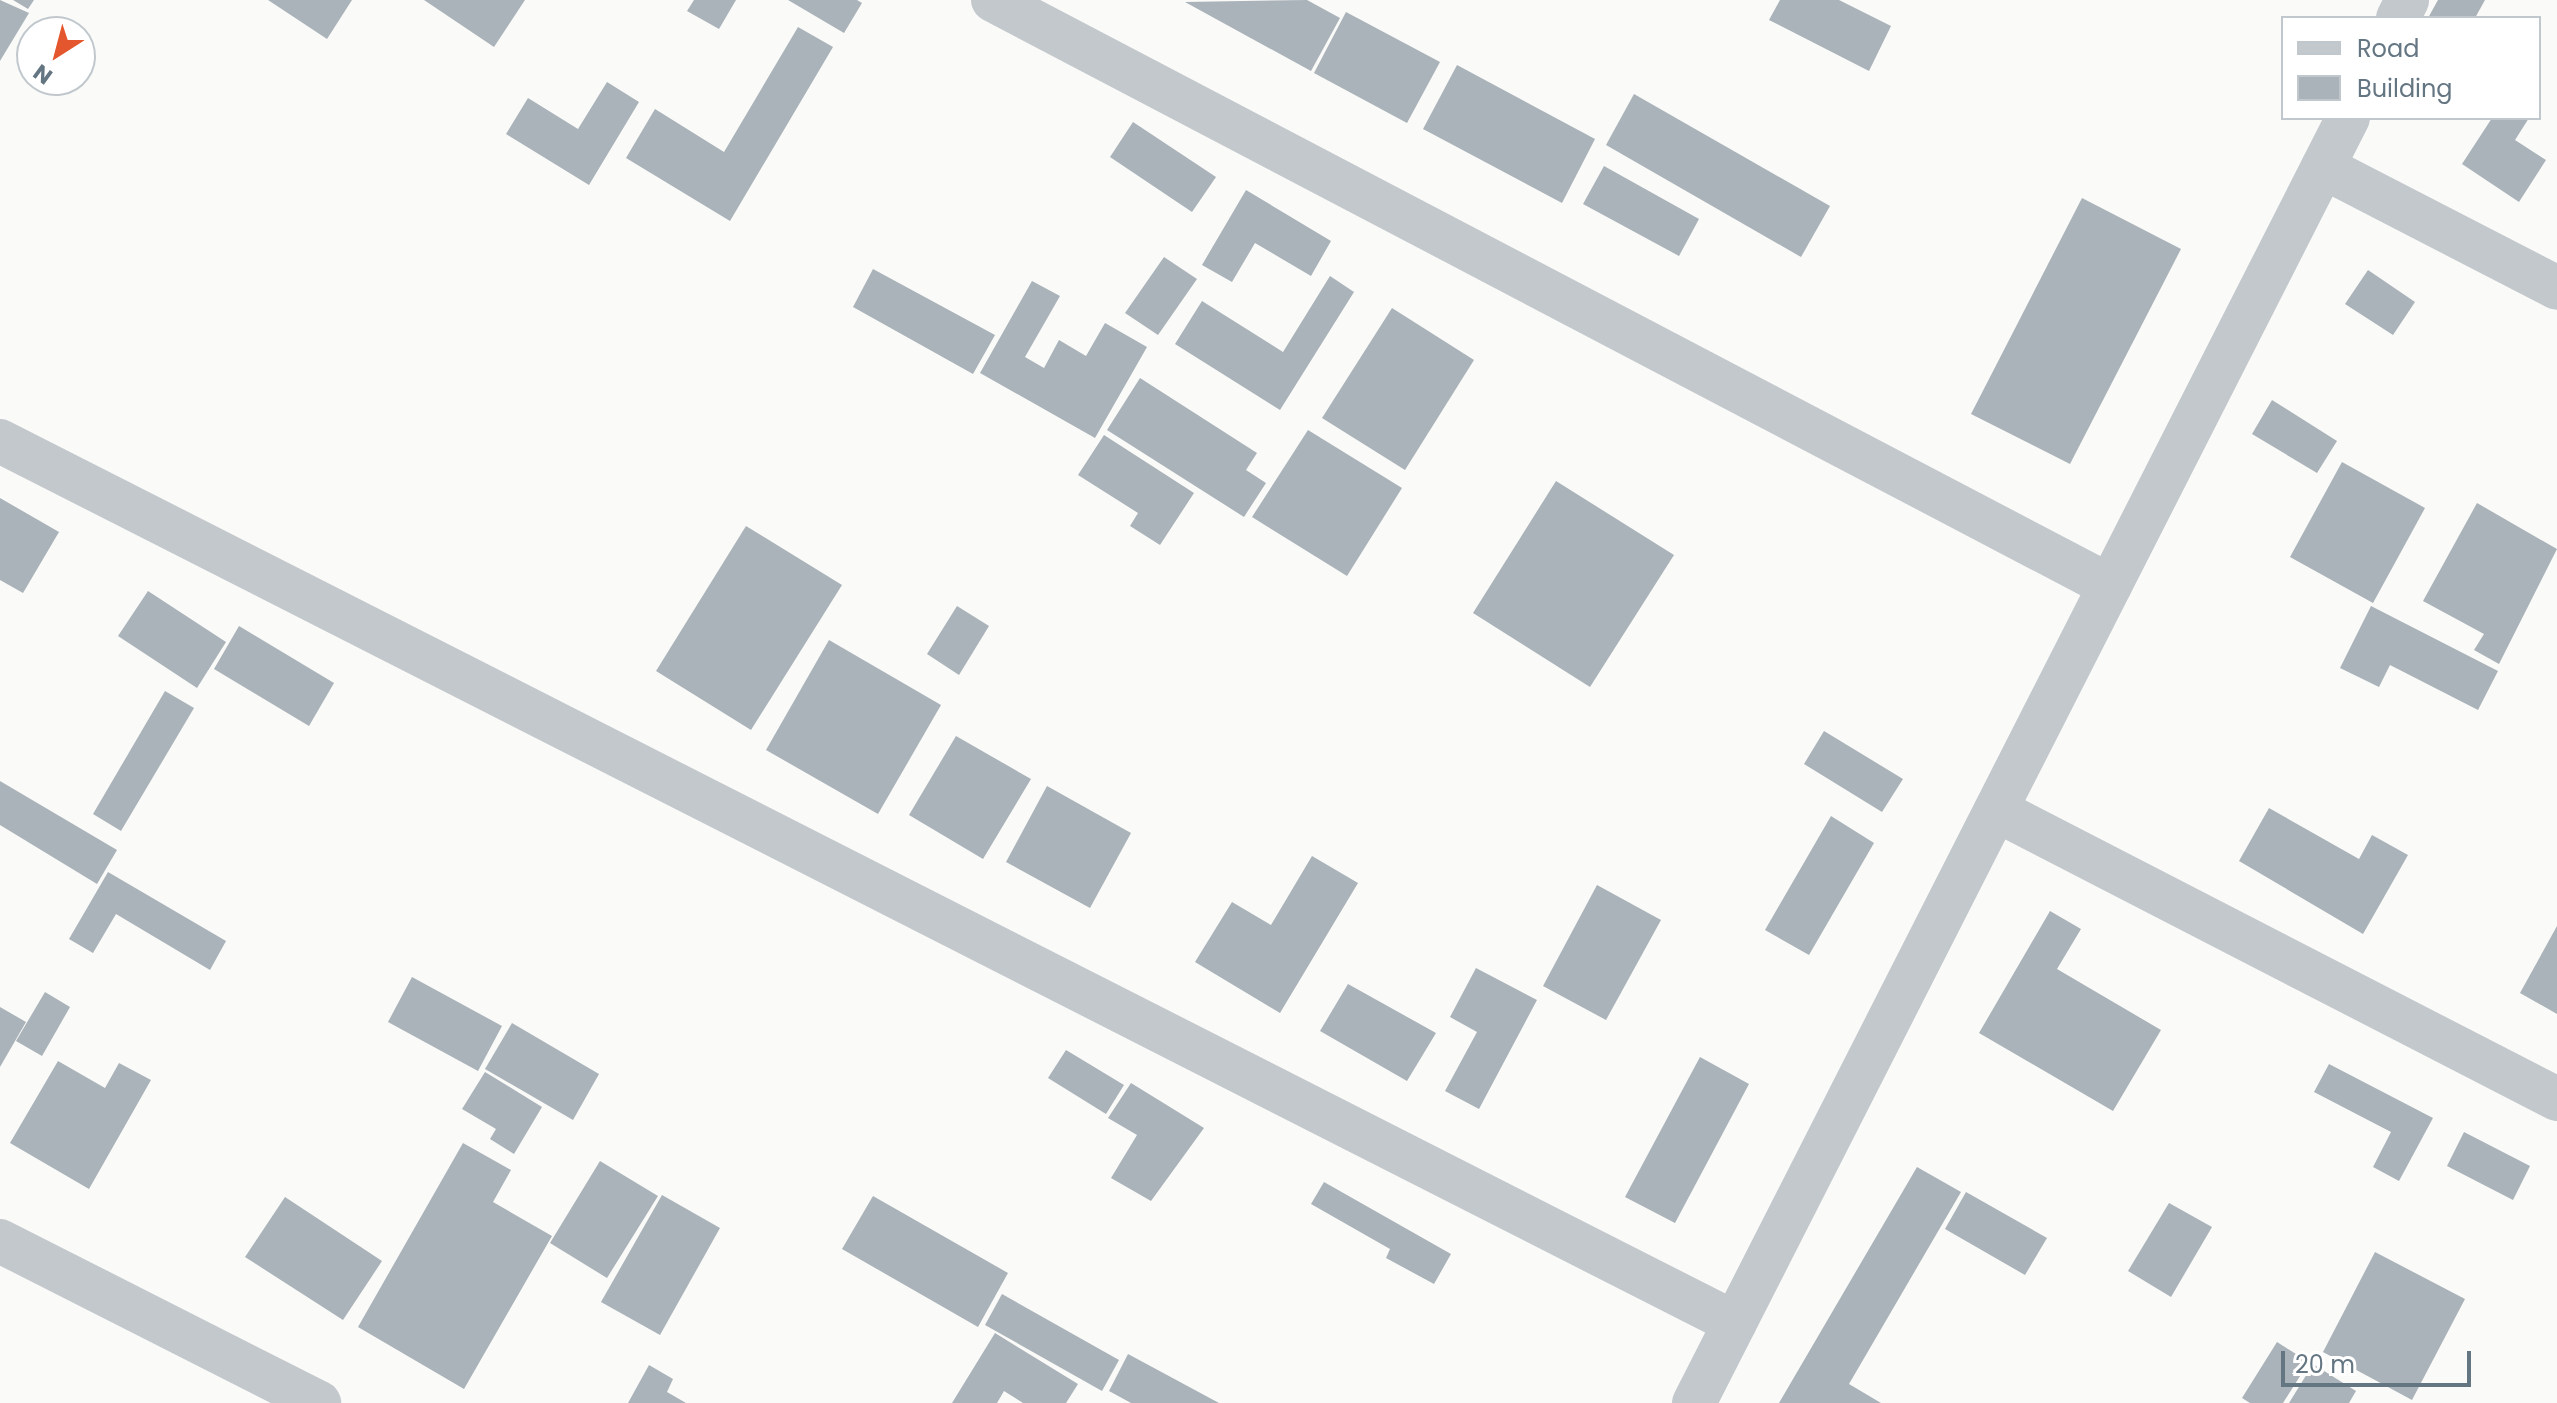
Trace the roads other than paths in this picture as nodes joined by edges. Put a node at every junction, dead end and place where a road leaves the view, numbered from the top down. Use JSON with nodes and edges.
{"nodes":[{"id":1,"x":993,"y":0,"type":"edge"},
{"id":2,"x":2347,"y":120,"type":"edge"},
{"id":3,"x":2323,"y":167,"type":"junction"},
{"id":4,"x":2557,"y":288,"type":"edge"},
{"id":5,"x":0,"y":441,"type":"edge"},
{"id":6,"x":2110,"y":586,"type":"junction"},
{"id":7,"x":1996,"y":810,"type":"junction"},
{"id":8,"x":2557,"y":1099,"type":"edge"},
{"id":9,"x":0,"y":1241,"type":"edge"},
{"id":10,"x":1735,"y":1323,"type":"junction"},
{"id":11,"x":319,"y":1403,"type":"edge"},
{"id":12,"x":1694,"y":1403,"type":"edge"}],
"edges":[{"from":1,"to":6,"type":"street"},
{"from":2,"to":3,"type":"street"},
{"from":3,"to":4,"type":"street"},
{"from":3,"to":6,"type":"street"},
{"from":5,"to":10,"type":"street"},
{"from":6,"to":7,"type":"street"},
{"from":7,"to":8,"type":"street"},
{"from":7,"to":10,"type":"street"},
{"from":9,"to":11,"type":"street"},
{"from":10,"to":12,"type":"street"}]}
